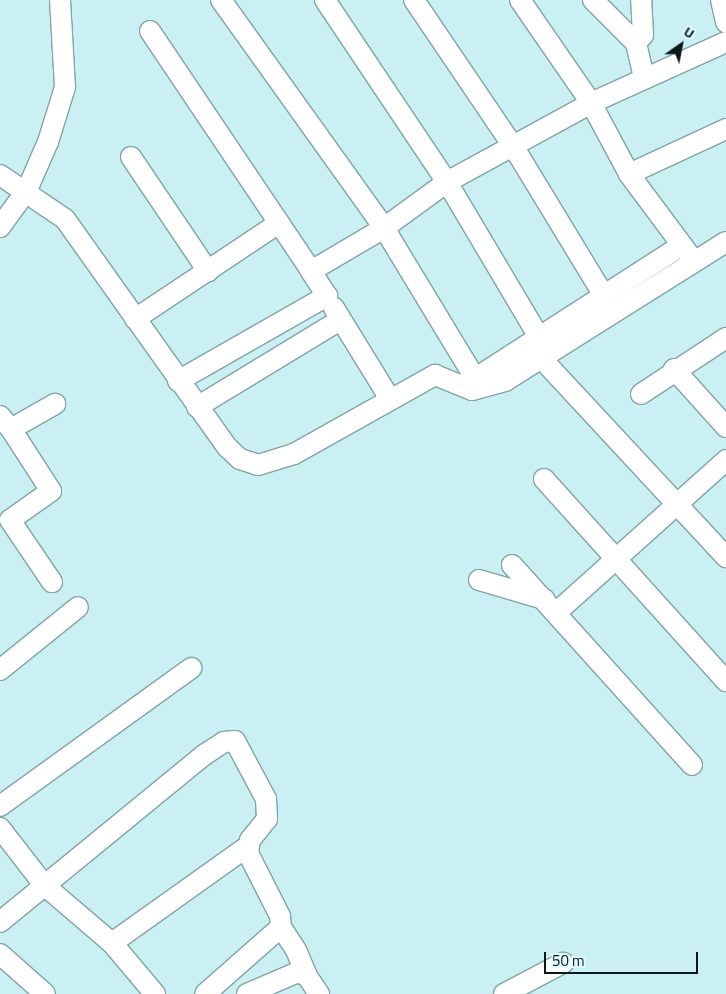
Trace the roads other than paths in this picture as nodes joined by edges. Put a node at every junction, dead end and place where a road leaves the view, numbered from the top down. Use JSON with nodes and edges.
{"nodes":[{"id":1,"x":60,"y":0,"type":"edge"},
{"id":2,"x":221,"y":0,"type":"edge"},
{"id":3,"x":324,"y":0,"type":"edge"},
{"id":4,"x":414,"y":0,"type":"edge"},
{"id":5,"x":520,"y":0,"type":"edge"},
{"id":6,"x":593,"y":0,"type":"edge"},
{"id":7,"x":641,"y":0,"type":"edge"},
{"id":8,"x":721,"y":0,"type":"edge"},
{"id":9,"x":726,"y":22,"type":"edge"},
{"id":10,"x":150,"y":31,"type":"dead end"},
{"id":11,"x":726,"y":42,"type":"edge"},
{"id":12,"x":636,"y":43,"type":"junction"},
{"id":13,"x":644,"y":78,"type":"junction"},
{"id":14,"x":591,"y":103,"type":"junction"},
{"id":15,"x":726,"y":128,"type":"edge"},
{"id":16,"x":513,"y":146,"type":"junction"},
{"id":17,"x":131,"y":157,"type":"dead end"},
{"id":18,"x":0,"y":174,"type":"edge"},
{"id":19,"x":629,"y":174,"type":"junction"},
{"id":20,"x":447,"y":182,"type":"junction"},
{"id":21,"x":26,"y":190,"type":"junction"},
{"id":22,"x":279,"y":223,"type":"junction"},
{"id":23,"x":0,"y":227,"type":"edge"},
{"id":24,"x":384,"y":228,"type":"junction"},
{"id":25,"x":726,"y":242,"type":"edge"},
{"id":26,"x":687,"y":252,"type":"junction"},
{"id":27,"x":208,"y":271,"type":"junction"},
{"id":28,"x":311,"y":271,"type":"junction"},
{"id":29,"x":603,"y":294,"type":"junction"},
{"id":30,"x":327,"y":296,"type":"junction"},
{"id":31,"x":135,"y":319,"type":"junction"},
{"id":32,"x":340,"y":320,"type":"junction"},
{"id":33,"x":539,"y":337,"type":"junction"},
{"id":34,"x":726,"y":338,"type":"edge"},
{"id":35,"x":541,"y":358,"type":"junction"},
{"id":36,"x":674,"y":369,"type":"junction"},
{"id":37,"x":178,"y":381,"type":"junction"},
{"id":38,"x":469,"y":382,"type":"junction"},
{"id":39,"x":641,"y":394,"type":"dead end"},
{"id":40,"x":390,"y":400,"type":"junction"},
{"id":41,"x":55,"y":404,"type":"dead end"},
{"id":42,"x":197,"y":407,"type":"junction"},
{"id":43,"x":6,"y":422,"type":"edge"},
{"id":44,"x":726,"y":427,"type":"edge"},
{"id":45,"x":726,"y":460,"type":"edge"},
{"id":46,"x":544,"y":478,"type":"dead end"},
{"id":47,"x":677,"y":504,"type":"junction"},
{"id":48,"x":726,"y":557,"type":"edge"},
{"id":49,"x":614,"y":560,"type":"junction"},
{"id":50,"x":512,"y":565,"type":"dead end"},
{"id":51,"x":479,"y":580,"type":"dead end"},
{"id":52,"x":52,"y":582,"type":"dead end"},
{"id":53,"x":552,"y":605,"type":"junction"},
{"id":54,"x":78,"y":607,"type":"dead end"},
{"id":55,"x":190,"y":668,"type":"dead end"},
{"id":56,"x":0,"y":670,"type":"edge"},
{"id":57,"x":726,"y":681,"type":"edge"},
{"id":58,"x":692,"y":765,"type":"dead end"},
{"id":59,"x":0,"y":806,"type":"edge"},
{"id":60,"x":0,"y":828,"type":"edge"},
{"id":61,"x":248,"y":846,"type":"junction"},
{"id":62,"x":44,"y":885,"type":"junction"},
{"id":63,"x":0,"y":922,"type":"edge"},
{"id":64,"x":281,"y":928,"type":"junction"},
{"id":65,"x":112,"y":943,"type":"junction"},
{"id":66,"x":0,"y":954,"type":"edge"},
{"id":67,"x":563,"y":963,"type":"dead end"},
{"id":68,"x":307,"y":976,"type":"junction"},
{"id":69,"x":45,"y":994,"type":"edge"},
{"id":70,"x":155,"y":994,"type":"edge"},
{"id":71,"x":205,"y":994,"type":"edge"},
{"id":72,"x":247,"y":994,"type":"edge"},
{"id":73,"x":319,"y":994,"type":"edge"},
{"id":74,"x":504,"y":994,"type":"edge"}],
"edges":[{"from":1,"to":21,"type":"street"},
{"from":2,"to":24,"type":"street"},
{"from":3,"to":20,"type":"street"},
{"from":4,"to":16,"type":"street"},
{"from":5,"to":14,"type":"street"},
{"from":6,"to":12,"type":"street"},
{"from":7,"to":12,"type":"street"},
{"from":8,"to":9,"type":"street"},
{"from":10,"to":22,"type":"street"},
{"from":11,"to":13,"type":"street"},
{"from":12,"to":13,"type":"street"},
{"from":13,"to":14,"type":"street"},
{"from":14,"to":16,"type":"street"},
{"from":14,"to":19,"type":"street"},
{"from":15,"to":19,"type":"street"},
{"from":16,"to":20,"type":"street"},
{"from":16,"to":29,"type":"street"},
{"from":17,"to":27,"type":"street"},
{"from":18,"to":21,"type":"street"},
{"from":19,"to":26,"type":"street"},
{"from":20,"to":24,"type":"street"},
{"from":20,"to":33,"type":"street"},
{"from":21,"to":23,"type":"street"},
{"from":21,"to":31,"type":"street"},
{"from":22,"to":27,"type":"street"},
{"from":22,"to":28,"type":"street"},
{"from":24,"to":28,"type":"street"},
{"from":24,"to":38,"type":"street"},
{"from":25,"to":26,"type":"street"},
{"from":26,"to":29,"type":"street"},
{"from":26,"to":35,"type":"street"},
{"from":27,"to":31,"type":"street"},
{"from":28,"to":30,"type":"street"},
{"from":29,"to":33,"type":"street"},
{"from":30,"to":32,"type":"street"},
{"from":30,"to":37,"type":"street"},
{"from":31,"to":37,"type":"street"},
{"from":32,"to":40,"type":"street"},
{"from":32,"to":42,"type":"street"},
{"from":33,"to":38,"type":"street"},
{"from":34,"to":36,"type":"street"},
{"from":35,"to":38,"type":"street"},
{"from":35,"to":47,"type":"street"},
{"from":36,"to":39,"type":"street"},
{"from":36,"to":44,"type":"street"},
{"from":37,"to":42,"type":"street"},
{"from":38,"to":40,"type":"street"},
{"from":40,"to":42,"type":"street"},
{"from":41,"to":43,"type":"street"},
{"from":43,"to":52,"type":"street"},
{"from":45,"to":47,"type":"street"},
{"from":46,"to":49,"type":"street"},
{"from":47,"to":48,"type":"street"},
{"from":47,"to":49,"type":"street"},
{"from":49,"to":53,"type":"street"},
{"from":49,"to":57,"type":"street"},
{"from":50,"to":53,"type":"street"},
{"from":51,"to":53,"type":"street"},
{"from":53,"to":58,"type":"street"},
{"from":54,"to":56,"type":"street"},
{"from":55,"to":59,"type":"street"},
{"from":60,"to":62,"type":"street"},
{"from":61,"to":62,"type":"street"},
{"from":61,"to":64,"type":"street"},
{"from":61,"to":65,"type":"street"},
{"from":62,"to":63,"type":"street"},
{"from":62,"to":65,"type":"street"},
{"from":64,"to":68,"type":"street"},
{"from":64,"to":71,"type":"street"},
{"from":65,"to":70,"type":"street"},
{"from":66,"to":69,"type":"street"},
{"from":67,"to":74,"type":"street"},
{"from":68,"to":72,"type":"street"},
{"from":68,"to":73,"type":"street"}]}
